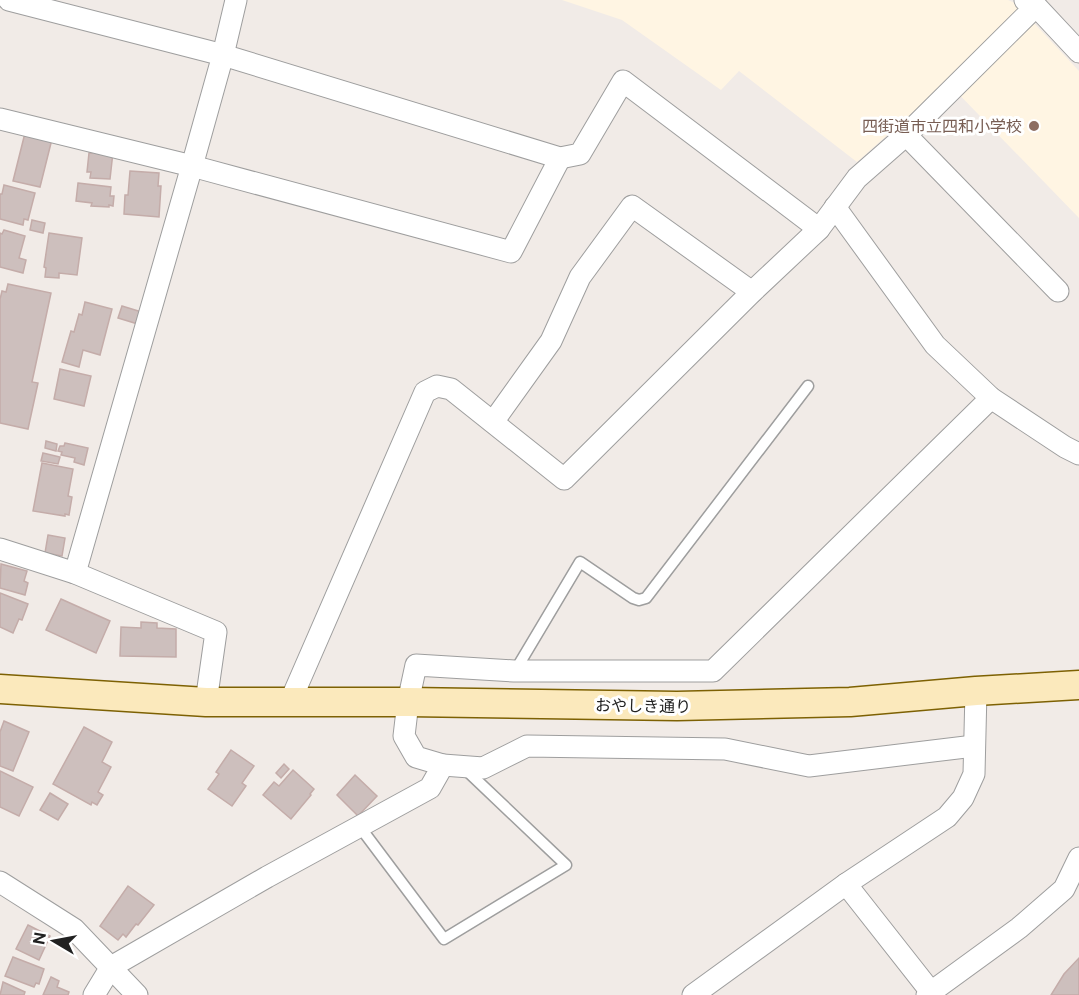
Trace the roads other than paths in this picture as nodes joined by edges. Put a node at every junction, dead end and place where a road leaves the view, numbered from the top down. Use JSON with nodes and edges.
{"nodes":[{"id":1,"x":9,"y":0,"type":"edge"},
{"id":2,"x":236,"y":0,"type":"edge"},
{"id":3,"x":1031,"y":3,"type":"edge"},
{"id":4,"x":1079,"y":52,"type":"edge"},
{"id":5,"x":223,"y":55,"type":"junction"},
{"id":6,"x":0,"y":118,"type":"edge"},
{"id":7,"x":906,"y":135,"type":"junction"},
{"id":8,"x":560,"y":158,"type":"junction"},
{"id":9,"x":192,"y":166,"type":"junction"},
{"id":10,"x":835,"y":207,"type":"junction"},
{"id":11,"x":819,"y":229,"type":"junction"},
{"id":12,"x":1058,"y":291,"type":"dead end"},
{"id":13,"x":752,"y":292,"type":"junction"},
{"id":14,"x":808,"y":386,"type":"dead end"},
{"id":15,"x":991,"y":398,"type":"junction"},
{"id":16,"x":493,"y":422,"type":"junction"},
{"id":17,"x":1079,"y":454,"type":"edge"},
{"id":18,"x":0,"y":549,"type":"edge"},
{"id":19,"x":75,"y":573,"type":"junction"},
{"id":20,"x":514,"y":671,"type":"junction"},
{"id":21,"x":1079,"y":685,"type":"edge"},
{"id":22,"x":0,"y":689,"type":"edge"},
{"id":23,"x":976,"y":691,"type":"junction"},
{"id":24,"x":206,"y":702,"type":"junction"},
{"id":25,"x":290,"y":702,"type":"junction"},
{"id":26,"x":408,"y":702,"type":"junction"},
{"id":27,"x":975,"y":746,"type":"junction"},
{"id":28,"x":453,"y":766,"type":"junction"},
{"id":29,"x":360,"y":826,"type":"junction"},
{"id":30,"x":1079,"y":858,"type":"edge"},
{"id":31,"x":0,"y":882,"type":"edge"},
{"id":32,"x":846,"y":884,"type":"junction"},
{"id":33,"x":111,"y":967,"type":"junction"},
{"id":34,"x":929,"y":993,"type":"edge"},
{"id":35,"x":94,"y":995,"type":"edge"},
{"id":36,"x":137,"y":995,"type":"edge"},
{"id":37,"x":693,"y":995,"type":"edge"}],
"edges":[{"from":1,"to":5,"type":"street"},
{"from":2,"to":5,"type":"street"},
{"from":3,"to":4,"type":"street"},
{"from":3,"to":7,"type":"street"},
{"from":5,"to":8,"type":"street"},
{"from":5,"to":9,"type":"street"},
{"from":6,"to":9,"type":"street"},
{"from":7,"to":10,"type":"street"},
{"from":7,"to":12,"type":"street"},
{"from":8,"to":9,"type":"street"},
{"from":8,"to":11,"type":"street"},
{"from":9,"to":19,"type":"street"},
{"from":10,"to":11,"type":"street"},
{"from":10,"to":15,"type":"street"},
{"from":11,"to":13,"type":"street"},
{"from":13,"to":16,"type":"street"},
{"from":13,"to":16,"type":"street"},
{"from":14,"to":20,"type":"lane"},
{"from":15,"to":17,"type":"street"},
{"from":15,"to":20,"type":"street"},
{"from":16,"to":25,"type":"street"},
{"from":18,"to":19,"type":"street"},
{"from":19,"to":24,"type":"street"},
{"from":20,"to":26,"type":"street"},
{"from":21,"to":23,"type":"street","name":"おやしき通り"},
{"from":22,"to":24,"type":"street","name":"おやしき通り"},
{"from":23,"to":26,"type":"street","name":"おやしき通り"},
{"from":23,"to":27,"type":"street"},
{"from":24,"to":25,"type":"street","name":"おやしき通り"},
{"from":25,"to":26,"type":"street","name":"おやしき通り"},
{"from":26,"to":28,"type":"street"},
{"from":27,"to":28,"type":"street"},
{"from":27,"to":32,"type":"street"},
{"from":28,"to":29,"type":"street"},
{"from":28,"to":29,"type":"lane"},
{"from":29,"to":33,"type":"street"},
{"from":30,"to":34,"type":"street"},
{"from":31,"to":33,"type":"street"},
{"from":32,"to":34,"type":"street"},
{"from":32,"to":37,"type":"street"},
{"from":33,"to":35,"type":"street"},
{"from":33,"to":36,"type":"street"}]}
